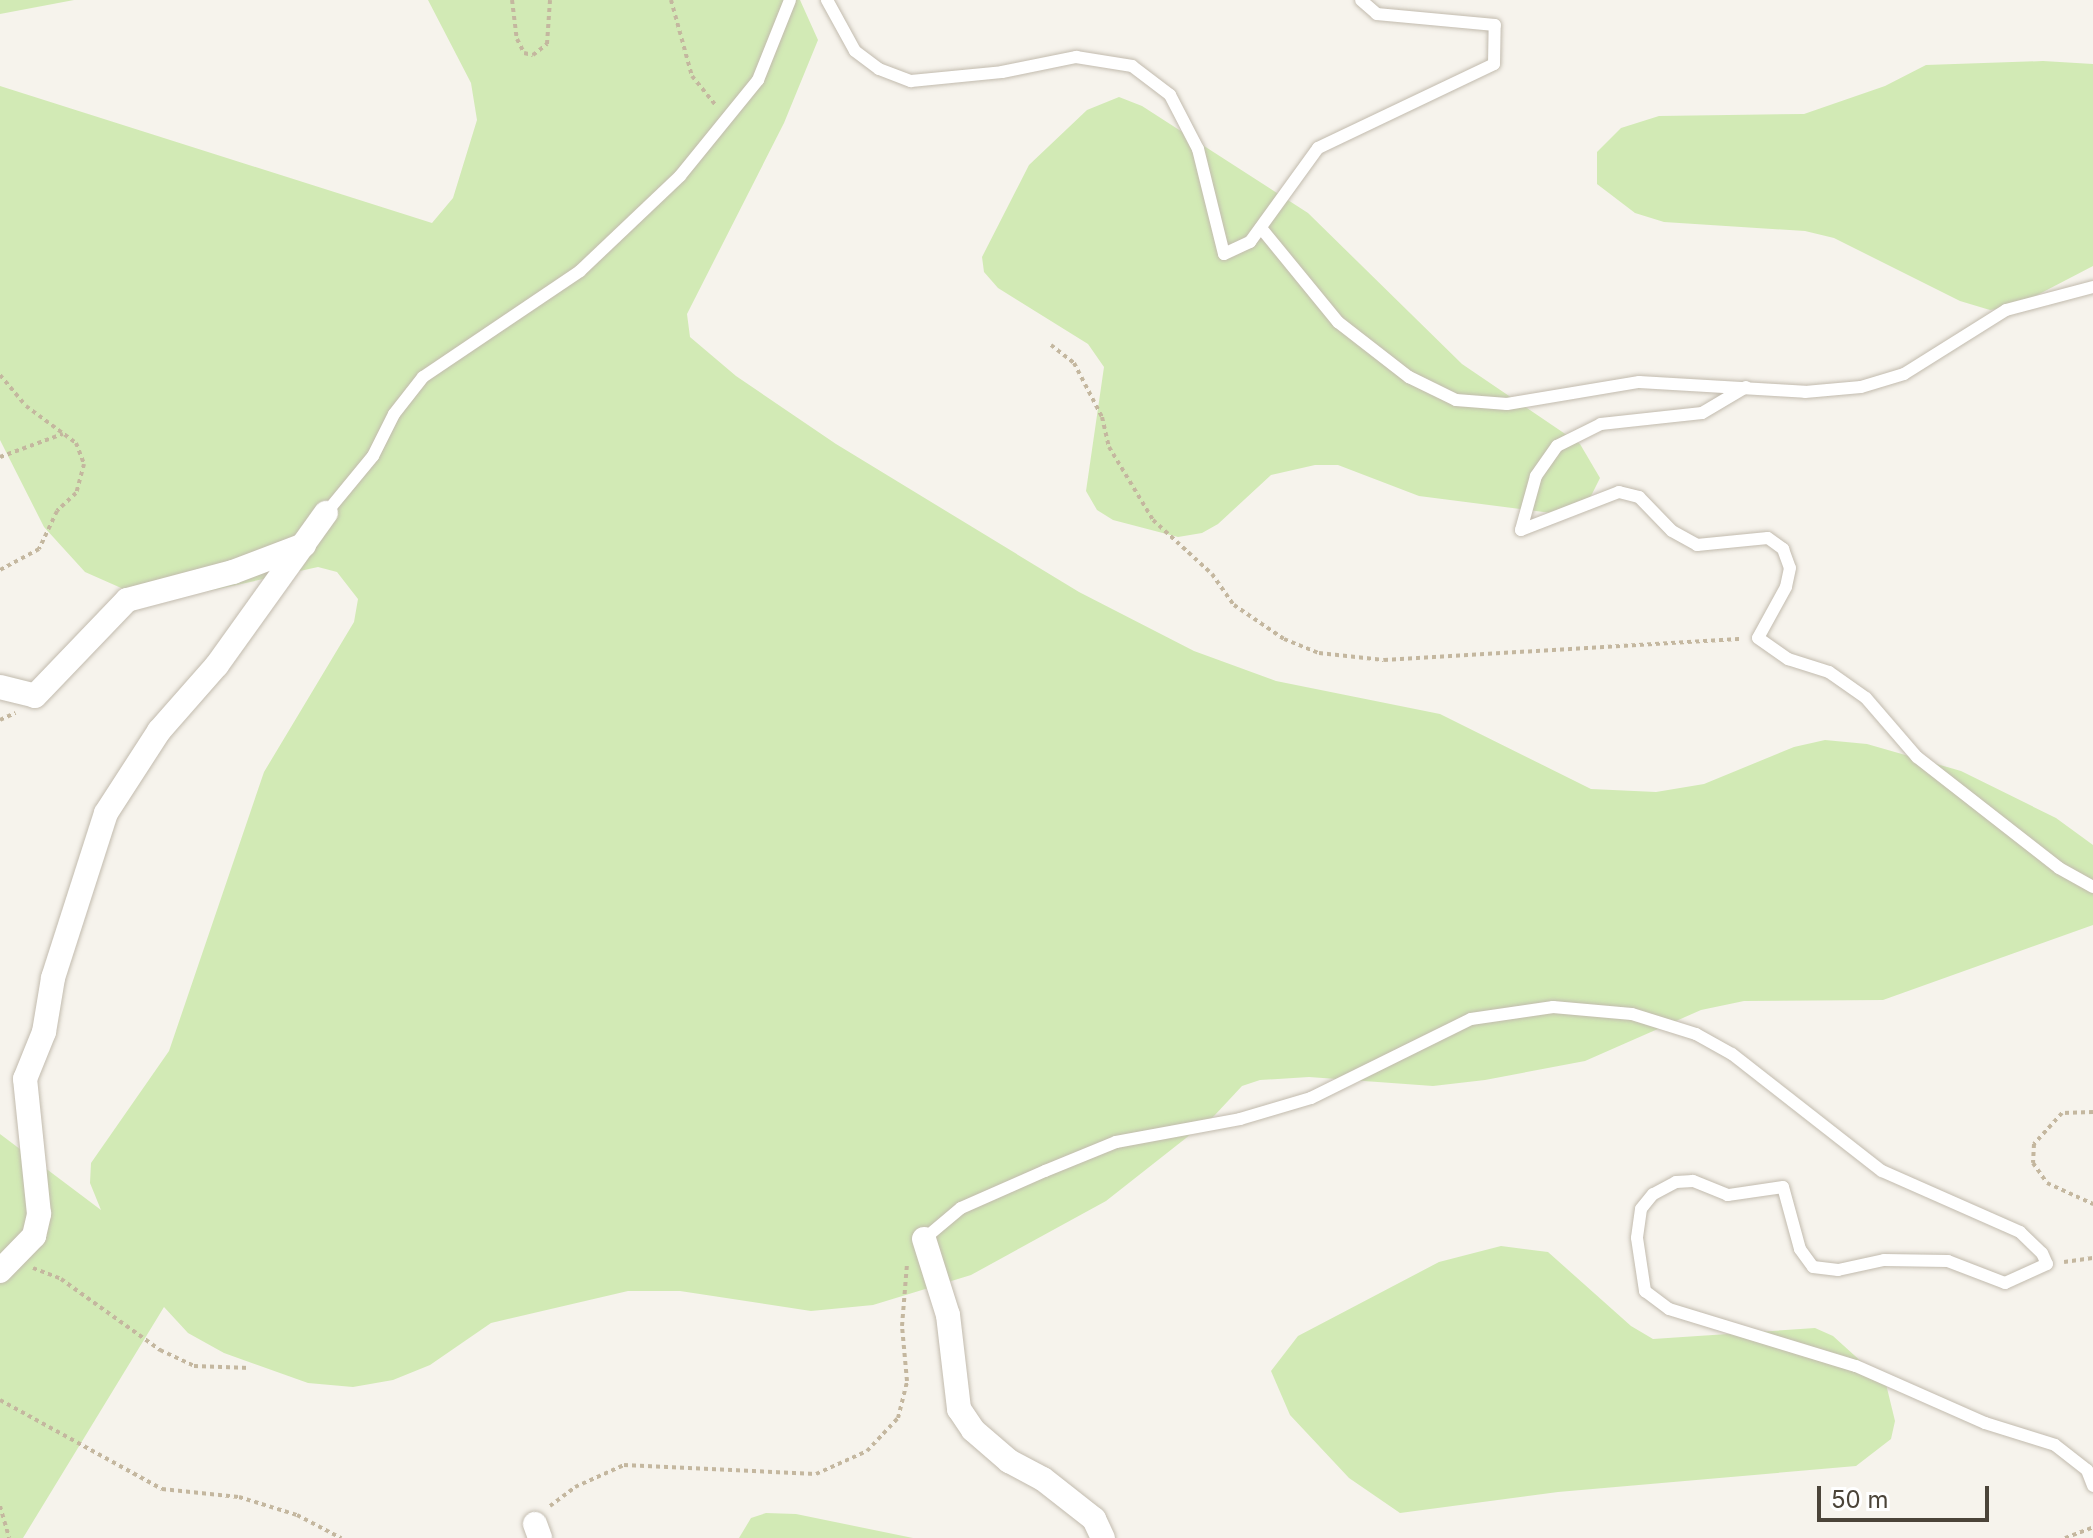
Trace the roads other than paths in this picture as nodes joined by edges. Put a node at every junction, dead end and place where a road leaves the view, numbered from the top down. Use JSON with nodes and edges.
{"nodes":[{"id":1,"x":790,"y":0,"type":"edge"},
{"id":2,"x":827,"y":0,"type":"edge"},
{"id":3,"x":1361,"y":0,"type":"edge"},
{"id":4,"x":1261,"y":228,"type":"junction"},
{"id":5,"x":2093,"y":287,"type":"edge"},
{"id":6,"x":1746,"y":387,"type":"junction"},
{"id":7,"x":326,"y":513,"type":"joint"},
{"id":8,"x":304,"y":545,"type":"junction"},
{"id":9,"x":0,"y":687,"type":"edge"},
{"id":10,"x":2093,"y":887,"type":"edge"},
{"id":11,"x":924,"y":1239,"type":"joint"},
{"id":12,"x":7,"y":1266,"type":"edge"},
{"id":13,"x":2093,"y":1486,"type":"edge"},
{"id":14,"x":1103,"y":1538,"type":"edge"}],
"edges":[{"from":1,"to":7,"type":"lane"},
{"from":2,"to":4,"type":"lane"},
{"from":3,"to":4,"type":"lane"},
{"from":4,"to":6,"type":"lane"},
{"from":5,"to":6,"type":"lane"},
{"from":6,"to":10,"type":"lane"},
{"from":7,"to":8,"type":"street"},
{"from":8,"to":9,"type":"street"},
{"from":8,"to":12,"type":"street"},
{"from":11,"to":13,"type":"lane"},
{"from":11,"to":14,"type":"street"}]}
